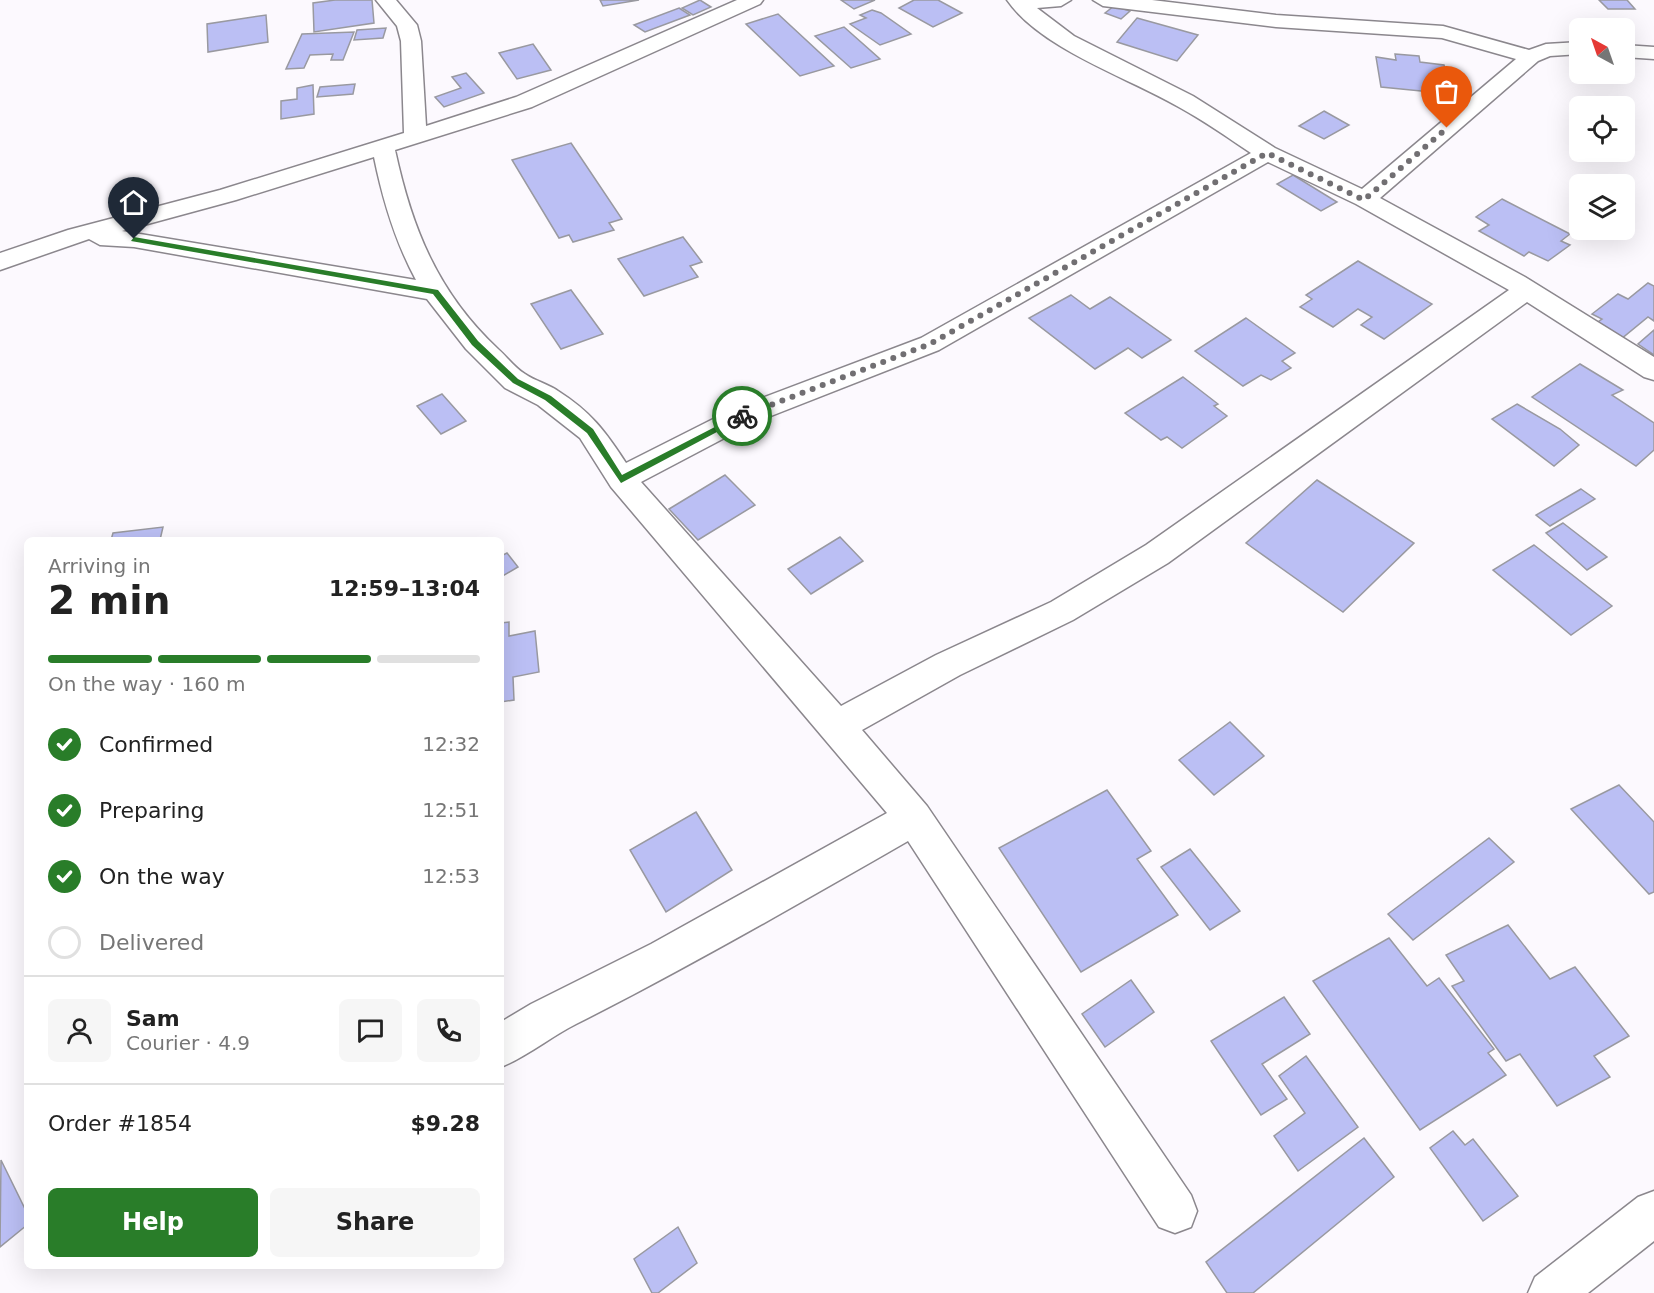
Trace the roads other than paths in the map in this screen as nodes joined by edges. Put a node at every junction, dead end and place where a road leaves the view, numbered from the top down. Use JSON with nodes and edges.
{"nodes":[{"id":1,"x":386,"y":0,"type":"edge"},
{"id":2,"x":753,"y":0,"type":"edge"},
{"id":3,"x":1061,"y":0,"type":"edge"},
{"id":4,"x":1102,"y":0,"type":"edge"},
{"id":5,"x":1020,"y":2,"type":"edge"},
{"id":6,"x":1569,"y":49,"type":"edge"},
{"id":7,"x":1635,"y":51,"type":"edge"},
{"id":8,"x":1654,"y":52,"type":"edge"},
{"id":9,"x":1531,"y":57,"type":"junction"},
{"id":10,"x":415,"y":136,"type":"junction"},
{"id":11,"x":383,"y":146,"type":"junction"},
{"id":12,"x":1267,"y":153,"type":"junction"},
{"id":13,"x":1364,"y":200,"type":"junction"},
{"id":14,"x":77,"y":236,"type":"junction"},
{"id":15,"x":0,"y":262,"type":"edge"},
{"id":16,"x":1525,"y":291,"type":"junction"},
{"id":17,"x":435,"y":292,"type":"junction"},
{"id":18,"x":1654,"y":370,"type":"edge"},
{"id":19,"x":621,"y":479,"type":"junction"},
{"id":20,"x":837,"y":726,"type":"junction"},
{"id":21,"x":914,"y":818,"type":"junction"},
{"id":22,"x":504,"y":1044,"type":"edge"},
{"id":23,"x":1175,"y":1211,"type":"dead end"},
{"id":24,"x":1654,"y":1213,"type":"edge"},
{"id":25,"x":1551,"y":1293,"type":"edge"}],
"edges":[{"from":1,"to":10,"type":"street"},
{"from":2,"to":10,"type":"street"},
{"from":3,"to":5,"type":"street"},
{"from":4,"to":9,"type":"street"},
{"from":5,"to":12,"type":"street"},
{"from":6,"to":9,"type":"street"},
{"from":7,"to":8,"type":"street"},
{"from":9,"to":13,"type":"street"},
{"from":10,"to":11,"type":"street"},
{"from":11,"to":14,"type":"street"},
{"from":11,"to":17,"type":"street"},
{"from":12,"to":13,"type":"street"},
{"from":12,"to":19,"type":"street"},
{"from":13,"to":16,"type":"street"},
{"from":14,"to":15,"type":"street"},
{"from":14,"to":17,"type":"street"},
{"from":16,"to":18,"type":"street"},
{"from":16,"to":20,"type":"street"},
{"from":17,"to":19,"type":"street"},
{"from":19,"to":20,"type":"street"},
{"from":20,"to":21,"type":"street"},
{"from":21,"to":22,"type":"street"},
{"from":21,"to":23,"type":"street"},
{"from":24,"to":25,"type":"street"}]}
